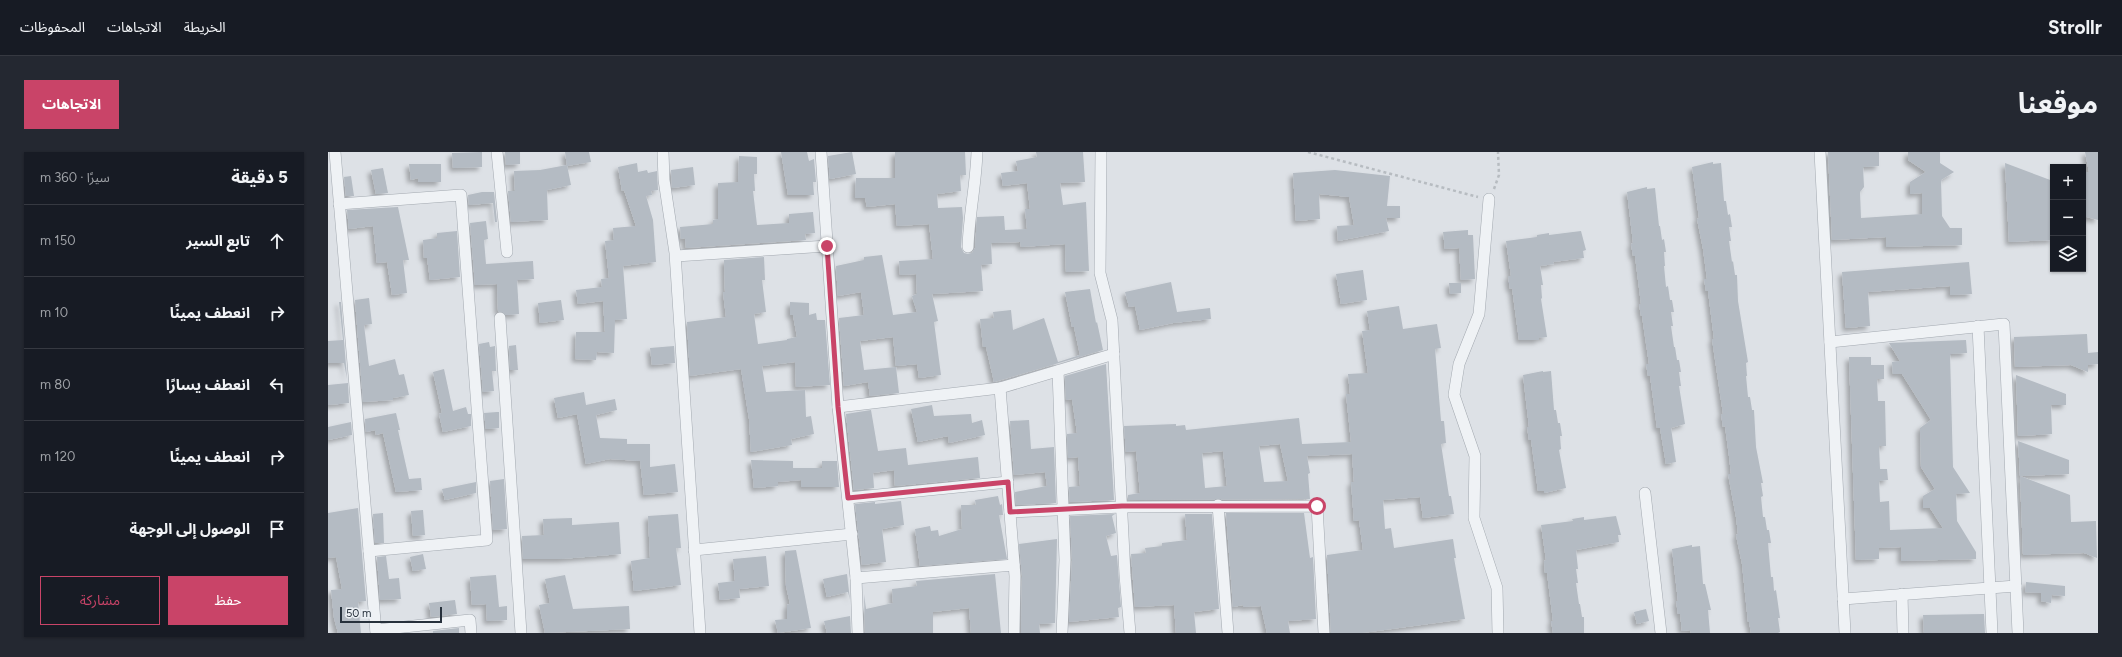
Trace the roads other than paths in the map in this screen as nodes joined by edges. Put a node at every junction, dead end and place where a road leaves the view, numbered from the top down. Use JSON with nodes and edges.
{"nodes":[{"id":1,"x":335,"y":152,"type":"edge"},
{"id":2,"x":497,"y":152,"type":"edge"},
{"id":3,"x":663,"y":152,"type":"edge"},
{"id":4,"x":821,"y":152,"type":"edge"},
{"id":5,"x":977,"y":152,"type":"edge"},
{"id":6,"x":1101,"y":152,"type":"edge"},
{"id":7,"x":1820,"y":152,"type":"edge"},
{"id":8,"x":1489,"y":199,"type":"road end"},
{"id":9,"x":339,"y":204,"type":"junction"},
{"id":10,"x":827,"y":246,"type":"junction"},
{"id":11,"x":968,"y":247,"type":"dead end"},
{"id":12,"x":507,"y":252,"type":"dead end"},
{"id":13,"x":676,"y":256,"type":"junction"},
{"id":14,"x":500,"y":318,"type":"dead end"},
{"id":15,"x":1978,"y":326,"type":"junction"},
{"id":16,"x":1830,"y":342,"type":"junction"},
{"id":17,"x":1114,"y":354,"type":"junction"},
{"id":18,"x":1058,"y":371,"type":"junction"},
{"id":19,"x":1000,"y":388,"type":"junction"},
{"id":20,"x":838,"y":407,"type":"junction"},
{"id":21,"x":1008,"y":482,"type":"junction"},
{"id":22,"x":1646,"y":493,"type":"dead end"},
{"id":23,"x":848,"y":498,"type":"junction"},
{"id":24,"x":1218,"y":505,"type":"junction"},
{"id":25,"x":1122,"y":506,"type":"junction"},
{"id":26,"x":1063,"y":508,"type":"junction"},
{"id":27,"x":1010,"y":512,"type":"junction"},
{"id":28,"x":852,"y":534,"type":"junction"},
{"id":29,"x":694,"y":550,"type":"junction"},
{"id":30,"x":369,"y":551,"type":"junction"},
{"id":31,"x":1014,"y":565,"type":"junction"},
{"id":32,"x":856,"y":578,"type":"junction"},
{"id":33,"x":2016,"y":586,"type":"junction"},
{"id":34,"x":1990,"y":588,"type":"junction"},
{"id":35,"x":1902,"y":594,"type":"junction"},
{"id":36,"x":1843,"y":599,"type":"junction"},
{"id":37,"x":376,"y":632,"type":"edge"},
{"id":38,"x":471,"y":633,"type":"edge"},
{"id":39,"x":521,"y":633,"type":"edge"},
{"id":40,"x":700,"y":633,"type":"edge"},
{"id":41,"x":858,"y":633,"type":"edge"},
{"id":42,"x":1014,"y":633,"type":"edge"},
{"id":43,"x":1062,"y":633,"type":"edge"},
{"id":44,"x":1130,"y":633,"type":"edge"},
{"id":45,"x":1228,"y":633,"type":"edge"},
{"id":46,"x":1324,"y":633,"type":"edge"},
{"id":47,"x":1498,"y":633,"type":"edge"},
{"id":48,"x":1661,"y":633,"type":"edge"},
{"id":49,"x":1845,"y":633,"type":"edge"},
{"id":50,"x":1903,"y":633,"type":"edge"},
{"id":51,"x":1992,"y":633,"type":"edge"},
{"id":52,"x":2018,"y":633,"type":"edge"}],
"edges":[{"from":1,"to":9,"type":"street"},
{"from":2,"to":12,"type":"street"},
{"from":3,"to":13,"type":"street"},
{"from":4,"to":10,"type":"street"},
{"from":5,"to":11,"type":"street"},
{"from":6,"to":17,"type":"street"},
{"from":7,"to":16,"type":"street"},
{"from":8,"to":47,"type":"street"},
{"from":9,"to":30,"type":"street"},
{"from":9,"to":30,"type":"street"},
{"from":10,"to":13,"type":"street"},
{"from":10,"to":20,"type":"street"},
{"from":13,"to":29,"type":"street"},
{"from":14,"to":39,"type":"street"},
{"from":15,"to":16,"type":"street"},
{"from":15,"to":33,"type":"street"},
{"from":15,"to":34,"type":"street"},
{"from":16,"to":36,"type":"street"},
{"from":17,"to":18,"type":"street"},
{"from":17,"to":25,"type":"street"},
{"from":18,"to":19,"type":"street"},
{"from":18,"to":26,"type":"street"},
{"from":19,"to":20,"type":"street"},
{"from":19,"to":21,"type":"street"},
{"from":20,"to":23,"type":"street"},
{"from":21,"to":23,"type":"street"},
{"from":21,"to":27,"type":"street"},
{"from":22,"to":48,"type":"street"},
{"from":23,"to":28,"type":"street"},
{"from":24,"to":25,"type":"street"},
{"from":24,"to":45,"type":"street"},
{"from":24,"to":46,"type":"street"},
{"from":25,"to":26,"type":"street"},
{"from":25,"to":44,"type":"street"},
{"from":26,"to":27,"type":"street"},
{"from":26,"to":43,"type":"street"},
{"from":27,"to":31,"type":"street"},
{"from":28,"to":29,"type":"street"},
{"from":28,"to":32,"type":"street"},
{"from":29,"to":40,"type":"street"},
{"from":30,"to":37,"type":"street"},
{"from":31,"to":32,"type":"street"},
{"from":31,"to":42,"type":"street"},
{"from":32,"to":41,"type":"street"},
{"from":33,"to":34,"type":"street"},
{"from":33,"to":52,"type":"street"},
{"from":34,"to":35,"type":"street"},
{"from":34,"to":51,"type":"street"},
{"from":35,"to":36,"type":"street"},
{"from":35,"to":50,"type":"street"},
{"from":36,"to":49,"type":"street"},
{"from":37,"to":38,"type":"street"}]}
